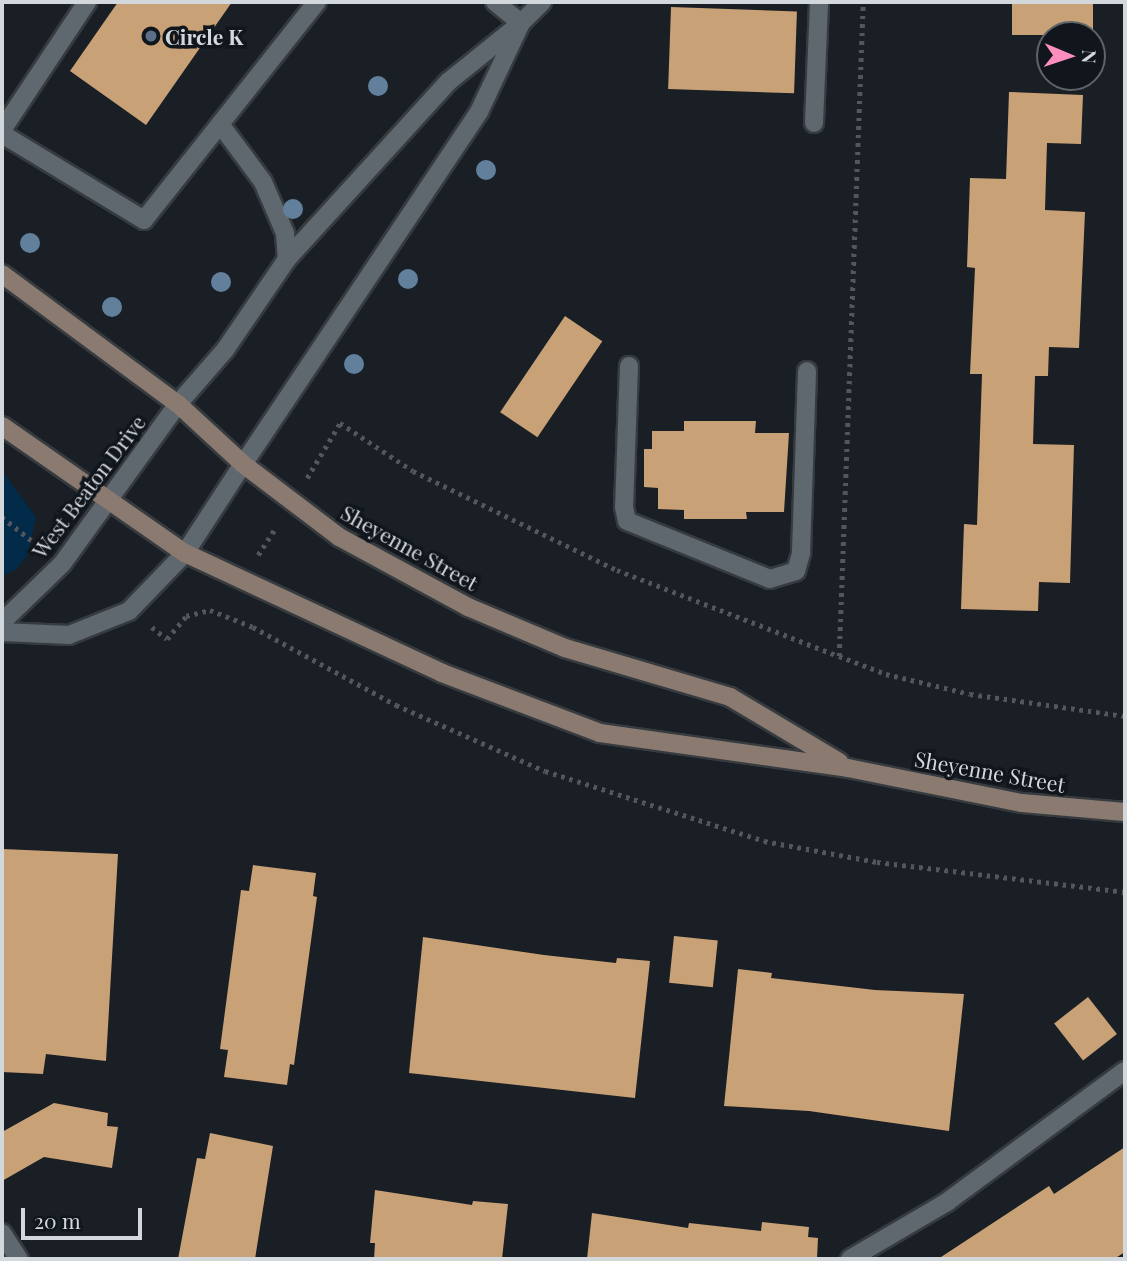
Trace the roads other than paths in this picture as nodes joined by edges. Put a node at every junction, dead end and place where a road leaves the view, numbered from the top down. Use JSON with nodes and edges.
{"nodes":[{"id":1,"x":87,"y":2,"type":"edge"},
{"id":2,"x":317,"y":2,"type":"edge"},
{"id":3,"x":495,"y":2,"type":"edge"},
{"id":4,"x":542,"y":2,"type":"edge"},
{"id":5,"x":819,"y":2,"type":"edge"},
{"id":6,"x":521,"y":23,"type":"junction"},
{"id":7,"x":814,"y":123,"type":"dead end"},
{"id":8,"x":220,"y":124,"type":"junction"},
{"id":9,"x":2,"y":132,"type":"edge"},
{"id":10,"x":287,"y":259,"type":"junction"},
{"id":11,"x":2,"y":275,"type":"edge"},
{"id":12,"x":628,"y":366,"type":"dead end"},
{"id":13,"x":807,"y":371,"type":"dead end"},
{"id":14,"x":178,"y":404,"type":"junction"},
{"id":15,"x":2,"y":426,"type":"edge"},
{"id":16,"x":243,"y":464,"type":"junction"},
{"id":17,"x":108,"y":499,"type":"junction"},
{"id":18,"x":185,"y":553,"type":"junction"},
{"id":19,"x":2,"y":622,"type":"edge"},
{"id":20,"x":2,"y":632,"type":"edge"},
{"id":21,"x":848,"y":768,"type":"junction"},
{"id":22,"x":1125,"y":812,"type":"edge"},
{"id":23,"x":1125,"y":1071,"type":"edge"},
{"id":24,"x":2,"y":1233,"type":"edge"},
{"id":25,"x":19,"y":1259,"type":"edge"},
{"id":26,"x":850,"y":1259,"type":"edge"}],
"edges":[{"from":1,"to":9,"type":"street"},
{"from":2,"to":8,"type":"street"},
{"from":3,"to":6,"type":"street"},
{"from":4,"to":6,"type":"street"},
{"from":5,"to":7,"type":"street"},
{"from":6,"to":10,"type":"street","name":"West Beaton Drive"},
{"from":6,"to":16,"type":"street"},
{"from":8,"to":9,"type":"street"},
{"from":8,"to":10,"type":"street"},
{"from":10,"to":14,"type":"street","name":"West Beaton Drive"},
{"from":11,"to":14,"type":"main road","name":"Sheyenne Street"},
{"from":12,"to":13,"type":"street"},
{"from":14,"to":16,"type":"main road","name":"Sheyenne Street"},
{"from":14,"to":17,"type":"street","name":"West Beaton Drive"},
{"from":15,"to":17,"type":"main road","name":"Sheyenne Street"},
{"from":16,"to":18,"type":"street"},
{"from":16,"to":21,"type":"main road","name":"Sheyenne Street"},
{"from":17,"to":18,"type":"main road","name":"Sheyenne Street"},
{"from":17,"to":19,"type":"street","name":"West Beaton Drive"},
{"from":18,"to":20,"type":"street"},
{"from":18,"to":21,"type":"main road","name":"Sheyenne Street"},
{"from":21,"to":22,"type":"main road","name":"Sheyenne Street"},
{"from":23,"to":26,"type":"street"},
{"from":24,"to":25,"type":"street"}]}
